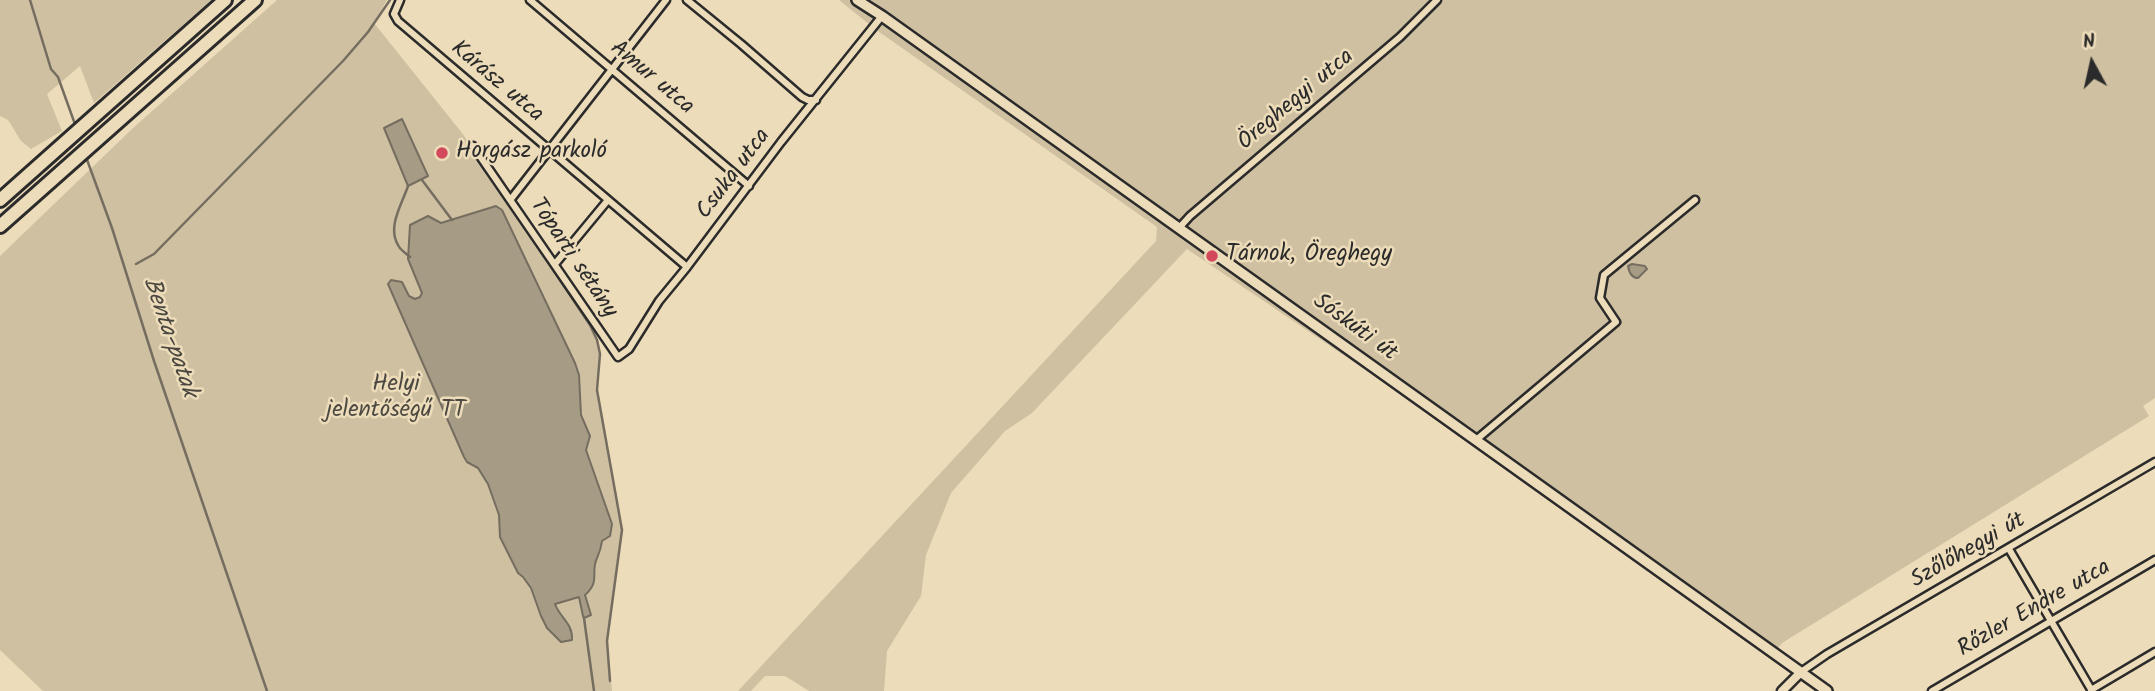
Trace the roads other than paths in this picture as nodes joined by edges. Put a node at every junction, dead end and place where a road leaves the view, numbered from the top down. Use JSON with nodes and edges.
{"nodes":[{"id":1,"x":225,"y":0,"type":"edge"},
{"id":2,"x":255,"y":0,"type":"edge"},
{"id":3,"x":400,"y":0,"type":"edge"},
{"id":4,"x":530,"y":0,"type":"edge"},
{"id":5,"x":666,"y":0,"type":"edge"},
{"id":6,"x":687,"y":0,"type":"edge"},
{"id":7,"x":857,"y":0,"type":"edge"},
{"id":8,"x":1437,"y":0,"type":"edge"},
{"id":9,"x":882,"y":16,"type":"junction"},
{"id":10,"x":612,"y":69,"type":"junction"},
{"id":11,"x":817,"y":99,"type":"junction"},
{"id":12,"x":473,"y":146,"type":"dead end"},
{"id":13,"x":549,"y":149,"type":"junction"},
{"id":14,"x":749,"y":186,"type":"junction"},
{"id":15,"x":511,"y":199,"type":"junction"},
{"id":16,"x":0,"y":200,"type":"edge"},
{"id":17,"x":1695,"y":200,"type":"dead end"},
{"id":18,"x":608,"y":201,"type":"junction"},
{"id":19,"x":0,"y":226,"type":"edge"},
{"id":20,"x":1179,"y":228,"type":"junction"},
{"id":21,"x":555,"y":264,"type":"junction"},
{"id":22,"x":687,"y":267,"type":"junction"},
{"id":23,"x":618,"y":357,"type":"joint"},
{"id":24,"x":1476,"y":440,"type":"junction"},
{"id":25,"x":2155,"y":462,"type":"edge"},
{"id":26,"x":2009,"y":549,"type":"junction"},
{"id":27,"x":2155,"y":560,"type":"edge"},
{"id":28,"x":2052,"y":622,"type":"junction"},
{"id":29,"x":2155,"y":652,"type":"edge"},
{"id":30,"x":1801,"y":672,"type":"junction"},
{"id":31,"x":1782,"y":691,"type":"edge"},
{"id":32,"x":1827,"y":691,"type":"edge"},
{"id":33,"x":1932,"y":691,"type":"edge"},
{"id":34,"x":2091,"y":691,"type":"edge"}],
"edges":[{"from":1,"to":16,"type":"highway"},
{"from":2,"to":19,"type":"highway"},
{"from":3,"to":13,"type":"street","name":"Kárász utca"},
{"from":4,"to":10,"type":"street","name":"Amur utca"},
{"from":5,"to":10,"type":"street"},
{"from":6,"to":11,"type":"street"},
{"from":7,"to":9,"type":"main road","name":"Sóskúti út"},
{"from":8,"to":20,"type":"street","name":"Öreghegyi utca"},
{"from":9,"to":11,"type":"street","name":"Csuka utca"},
{"from":9,"to":20,"type":"main road","name":"Sóskúti út"},
{"from":10,"to":13,"type":"street"},
{"from":10,"to":14,"type":"street","name":"Amur utca"},
{"from":11,"to":14,"type":"street","name":"Csuka utca"},
{"from":12,"to":15,"type":"street","name":"Tóparti sétány"},
{"from":13,"to":15,"type":"street"},
{"from":13,"to":18,"type":"street","name":"Kárász utca"},
{"from":14,"to":22,"type":"street","name":"Csuka utca"},
{"from":15,"to":21,"type":"street","name":"Tóparti sétány"},
{"from":17,"to":24,"type":"street"},
{"from":18,"to":21,"type":"street"},
{"from":18,"to":22,"type":"street","name":"Kárász utca"},
{"from":20,"to":24,"type":"main road","name":"Sóskúti út"},
{"from":21,"to":23,"type":"street","name":"Tóparti sétány"},
{"from":22,"to":23,"type":"street","name":"Csuka utca"},
{"from":24,"to":30,"type":"main road","name":"Sóskúti út"},
{"from":25,"to":26,"type":"street","name":"Szőlőhegyi út"},
{"from":26,"to":28,"type":"street"},
{"from":26,"to":30,"type":"street","name":"Szőlőhegyi út"},
{"from":27,"to":28,"type":"street","name":"Rőzler Endre utca"},
{"from":28,"to":33,"type":"street","name":"Rőzler Endre utca"},
{"from":28,"to":34,"type":"street"},
{"from":29,"to":34,"type":"street"},
{"from":30,"to":31,"type":"street"},
{"from":30,"to":32,"type":"main road","name":"Sóskúti út"}]}
